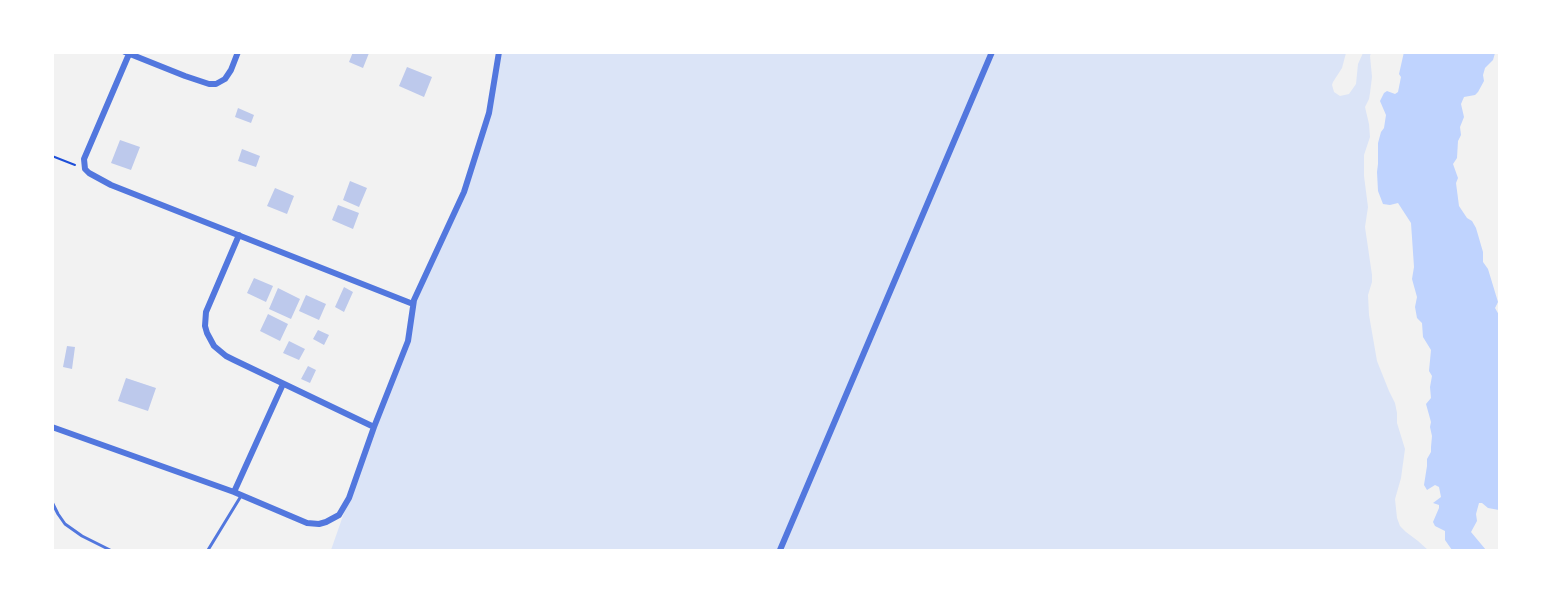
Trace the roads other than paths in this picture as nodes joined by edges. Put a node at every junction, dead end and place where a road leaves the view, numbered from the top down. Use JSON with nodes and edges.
{"nodes":[{"id":1,"x":238,"y":52,"type":"edge"},
{"id":2,"x":499,"y":52,"type":"edge"},
{"id":3,"x":992,"y":52,"type":"edge"},
{"id":4,"x":127,"y":53,"type":"edge"},
{"id":5,"x":239,"y":235,"type":"junction"},
{"id":6,"x":413,"y":304,"type":"junction"},
{"id":7,"x":283,"y":384,"type":"junction"},
{"id":8,"x":52,"y":427,"type":"edge"},
{"id":9,"x":374,"y":427,"type":"junction"},
{"id":10,"x":234,"y":492,"type":"junction"},
{"id":11,"x":241,"y":496,"type":"junction"},
{"id":12,"x":52,"y":502,"type":"edge"},
{"id":13,"x":110,"y":550,"type":"edge"},
{"id":14,"x":208,"y":550,"type":"edge"},
{"id":15,"x":780,"y":550,"type":"edge"}],
"edges":[{"from":1,"to":4,"type":"street"},
{"from":2,"to":6,"type":"street"},
{"from":3,"to":15,"type":"street"},
{"from":4,"to":5,"type":"street"},
{"from":5,"to":6,"type":"street"},
{"from":5,"to":7,"type":"street"},
{"from":6,"to":9,"type":"street"},
{"from":7,"to":9,"type":"street"},
{"from":7,"to":10,"type":"street"},
{"from":8,"to":10,"type":"street"},
{"from":9,"to":11,"type":"street"},
{"from":10,"to":11,"type":"street"},
{"from":11,"to":14,"type":"lane"},
{"from":12,"to":13,"type":"lane"}]}
